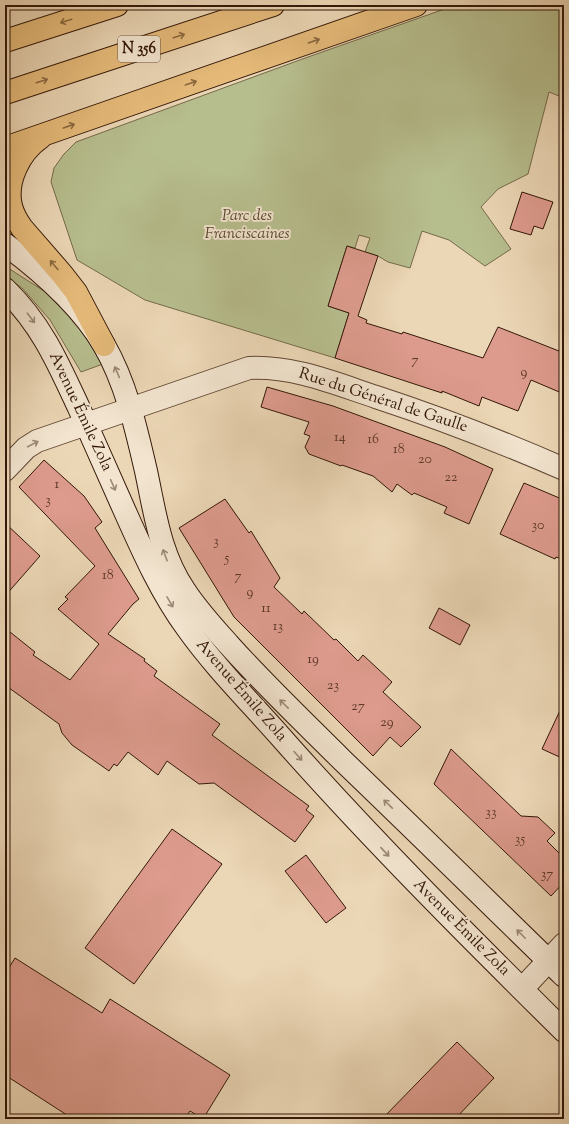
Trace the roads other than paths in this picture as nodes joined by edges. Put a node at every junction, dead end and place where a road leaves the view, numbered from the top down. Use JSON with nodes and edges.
{"nodes":[{"id":1,"x":116,"y":5,"type":"edge"},
{"id":2,"x":273,"y":5,"type":"edge"},
{"id":3,"x":416,"y":5,"type":"edge"},
{"id":4,"x":5,"y":41,"type":"edge"},
{"id":5,"x":5,"y":93,"type":"edge"},
{"id":6,"x":46,"y":134,"type":"junction"},
{"id":7,"x":5,"y":148,"type":"edge"},
{"id":8,"x":5,"y":244,"type":"edge"},
{"id":9,"x":5,"y":257,"type":"edge"},
{"id":10,"x":33,"y":266,"type":"junction"},
{"id":11,"x":5,"y":289,"type":"edge"},
{"id":12,"x":104,"y":345,"type":"junction"},
{"id":13,"x":130,"y":409,"type":"junction"},
{"id":14,"x":86,"y":424,"type":"junction"},
{"id":15,"x":564,"y":469,"type":"edge"},
{"id":16,"x":5,"y":470,"type":"edge"},
{"id":17,"x":564,"y":944,"type":"edge"},
{"id":18,"x":556,"y":968,"type":"edge"},
{"id":19,"x":522,"y":989,"type":"junction"},
{"id":20,"x":564,"y":1031,"type":"edge"}],
"edges":[{"from":1,"to":4,"type":"highway","one_way":true},
{"from":5,"to":2,"type":"highway","number":"N 356","one_way":true},
{"from":6,"to":3,"type":"highway","one_way":true},
{"from":6,"to":7,"type":"highway"},
{"from":12,"to":6,"type":"highway","one_way":true},
{"from":8,"to":10,"type":"main road","name":"Avenue Émile Zola"},
{"from":9,"to":10,"type":"main road","name":"Avenue Émile Zola"},
{"from":10,"to":12,"type":"main road","name":"Avenue Émile Zola"},
{"from":11,"to":14,"type":"main road","name":"Avenue Émile Zola","one_way":true},
{"from":13,"to":12,"type":"main road","name":"Avenue Émile Zola","one_way":true},
{"from":13,"to":14,"type":"main road","name":"Rue du Général de Gaulle"},
{"from":13,"to":15,"type":"main road","name":"Rue du Général de Gaulle"},
{"from":18,"to":13,"type":"main road","name":"Avenue Émile Zola","one_way":true},
{"from":16,"to":14,"type":"main road","name":"Rue du Général de Gaulle","one_way":true},
{"from":14,"to":19,"type":"main road","name":"Avenue Émile Zola","one_way":true},
{"from":17,"to":18,"type":"main road"},
{"from":18,"to":19,"type":"main road"},
{"from":19,"to":20,"type":"main road","name":"Avenue Émile Zola"}]}
